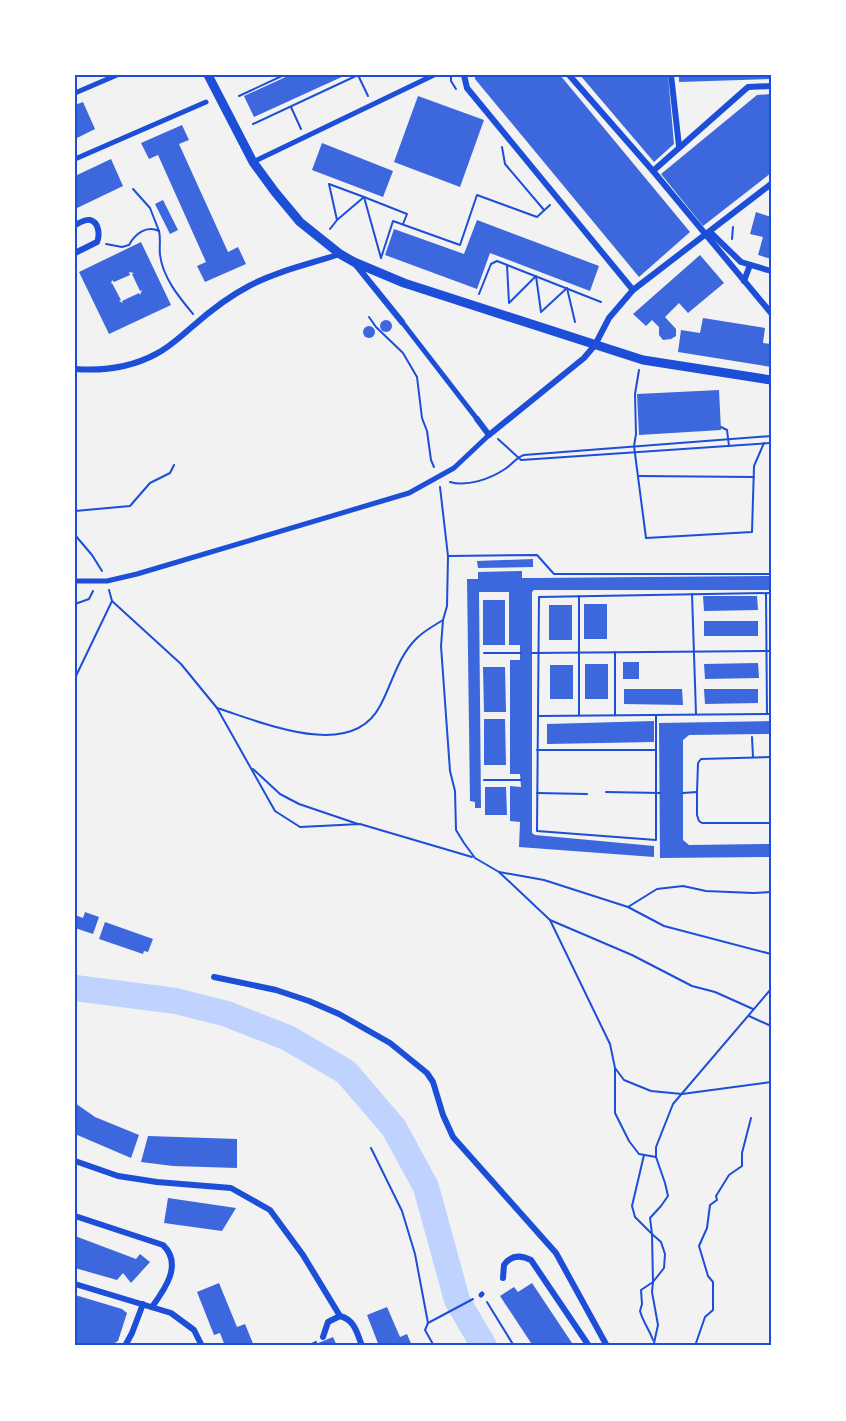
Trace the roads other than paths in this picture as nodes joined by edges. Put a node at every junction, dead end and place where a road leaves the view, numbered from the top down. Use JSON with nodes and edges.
{"nodes":[{"id":1,"x":117,"y":75,"type":"edge"},
{"id":2,"x":208,"y":75,"type":"edge"},
{"id":3,"x":434,"y":75,"type":"edge"},
{"id":4,"x":464,"y":75,"type":"edge"},
{"id":5,"x":569,"y":75,"type":"edge"},
{"id":6,"x":671,"y":75,"type":"edge"},
{"id":7,"x":771,"y":86,"type":"edge"},
{"id":8,"x":75,"y":93,"type":"edge"},
{"id":9,"x":206,"y":102,"type":"dead end"},
{"id":10,"x":679,"y":146,"type":"junction"},
{"id":11,"x":75,"y":159,"type":"edge"},
{"id":12,"x":253,"y":162,"type":"junction"},
{"id":13,"x":652,"y":171,"type":"junction"},
{"id":14,"x":771,"y":184,"type":"edge"},
{"id":15,"x":75,"y":225,"type":"edge"},
{"id":16,"x":708,"y":234,"type":"junction"},
{"id":17,"x":75,"y":253,"type":"edge"},
{"id":18,"x":340,"y":254,"type":"junction"},
{"id":19,"x":354,"y":262,"type":"junction"},
{"id":20,"x":750,"y":266,"type":"junction"},
{"id":21,"x":771,"y":271,"type":"edge"},
{"id":22,"x":744,"y":281,"type":"junction"},
{"id":23,"x":633,"y":290,"type":"junction"},
{"id":24,"x":771,"y":314,"type":"edge"},
{"id":25,"x":402,"y":322,"type":"joint"},
{"id":26,"x":595,"y":345,"type":"junction"},
{"id":27,"x":75,"y":369,"type":"edge"},
{"id":28,"x":771,"y":380,"type":"edge"},
{"id":29,"x":477,"y":419,"type":"joint"},
{"id":30,"x":489,"y":435,"type":"junction"},
{"id":31,"x":75,"y":581,"type":"edge"},
{"id":32,"x":214,"y":977,"type":"dead end"},
{"id":33,"x":75,"y":1161,"type":"edge"},
{"id":34,"x":75,"y":1216,"type":"edge"},
{"id":35,"x":503,"y":1278,"type":"dead end"},
{"id":36,"x":75,"y":1284,"type":"edge"},
{"id":37,"x":143,"y":1304,"type":"junction"},
{"id":38,"x":152,"y":1307,"type":"junction"},
{"id":39,"x":340,"y":1316,"type":"junction"},
{"id":40,"x":323,"y":1337,"type":"dead end"},
{"id":41,"x":125,"y":1346,"type":"edge"},
{"id":42,"x":202,"y":1346,"type":"edge"},
{"id":43,"x":362,"y":1346,"type":"edge"},
{"id":44,"x":590,"y":1346,"type":"edge"},
{"id":45,"x":607,"y":1346,"type":"edge"}],
"edges":[{"from":1,"to":8,"type":"street"},
{"from":2,"to":12,"type":"street"},
{"from":3,"to":12,"type":"street"},
{"from":4,"to":23,"type":"street"},
{"from":5,"to":13,"type":"street"},
{"from":6,"to":10,"type":"street"},
{"from":7,"to":10,"type":"street"},
{"from":9,"to":11,"type":"street"},
{"from":10,"to":13,"type":"street"},
{"from":12,"to":18,"type":"street"},
{"from":13,"to":16,"type":"street"},
{"from":14,"to":16,"type":"street"},
{"from":15,"to":17,"type":"street"},
{"from":16,"to":20,"type":"street"},
{"from":16,"to":22,"type":"street"},
{"from":16,"to":23,"type":"street"},
{"from":18,"to":19,"type":"street"},
{"from":18,"to":27,"type":"street"},
{"from":19,"to":25,"type":"street"},
{"from":19,"to":26,"type":"street"},
{"from":20,"to":21,"type":"street"},
{"from":20,"to":22,"type":"street"},
{"from":22,"to":24,"type":"street"},
{"from":23,"to":26,"type":"street"},
{"from":25,"to":29,"type":"street"},
{"from":26,"to":28,"type":"street"},
{"from":26,"to":30,"type":"street"},
{"from":29,"to":30,"type":"street"},
{"from":30,"to":31,"type":"street"},
{"from":32,"to":45,"type":"street"},
{"from":33,"to":39,"type":"street"},
{"from":34,"to":38,"type":"street"},
{"from":35,"to":44,"type":"street"},
{"from":36,"to":37,"type":"street"},
{"from":37,"to":38,"type":"street"},
{"from":37,"to":41,"type":"street"},
{"from":38,"to":42,"type":"street"},
{"from":39,"to":40,"type":"street"},
{"from":39,"to":43,"type":"street"}]}
